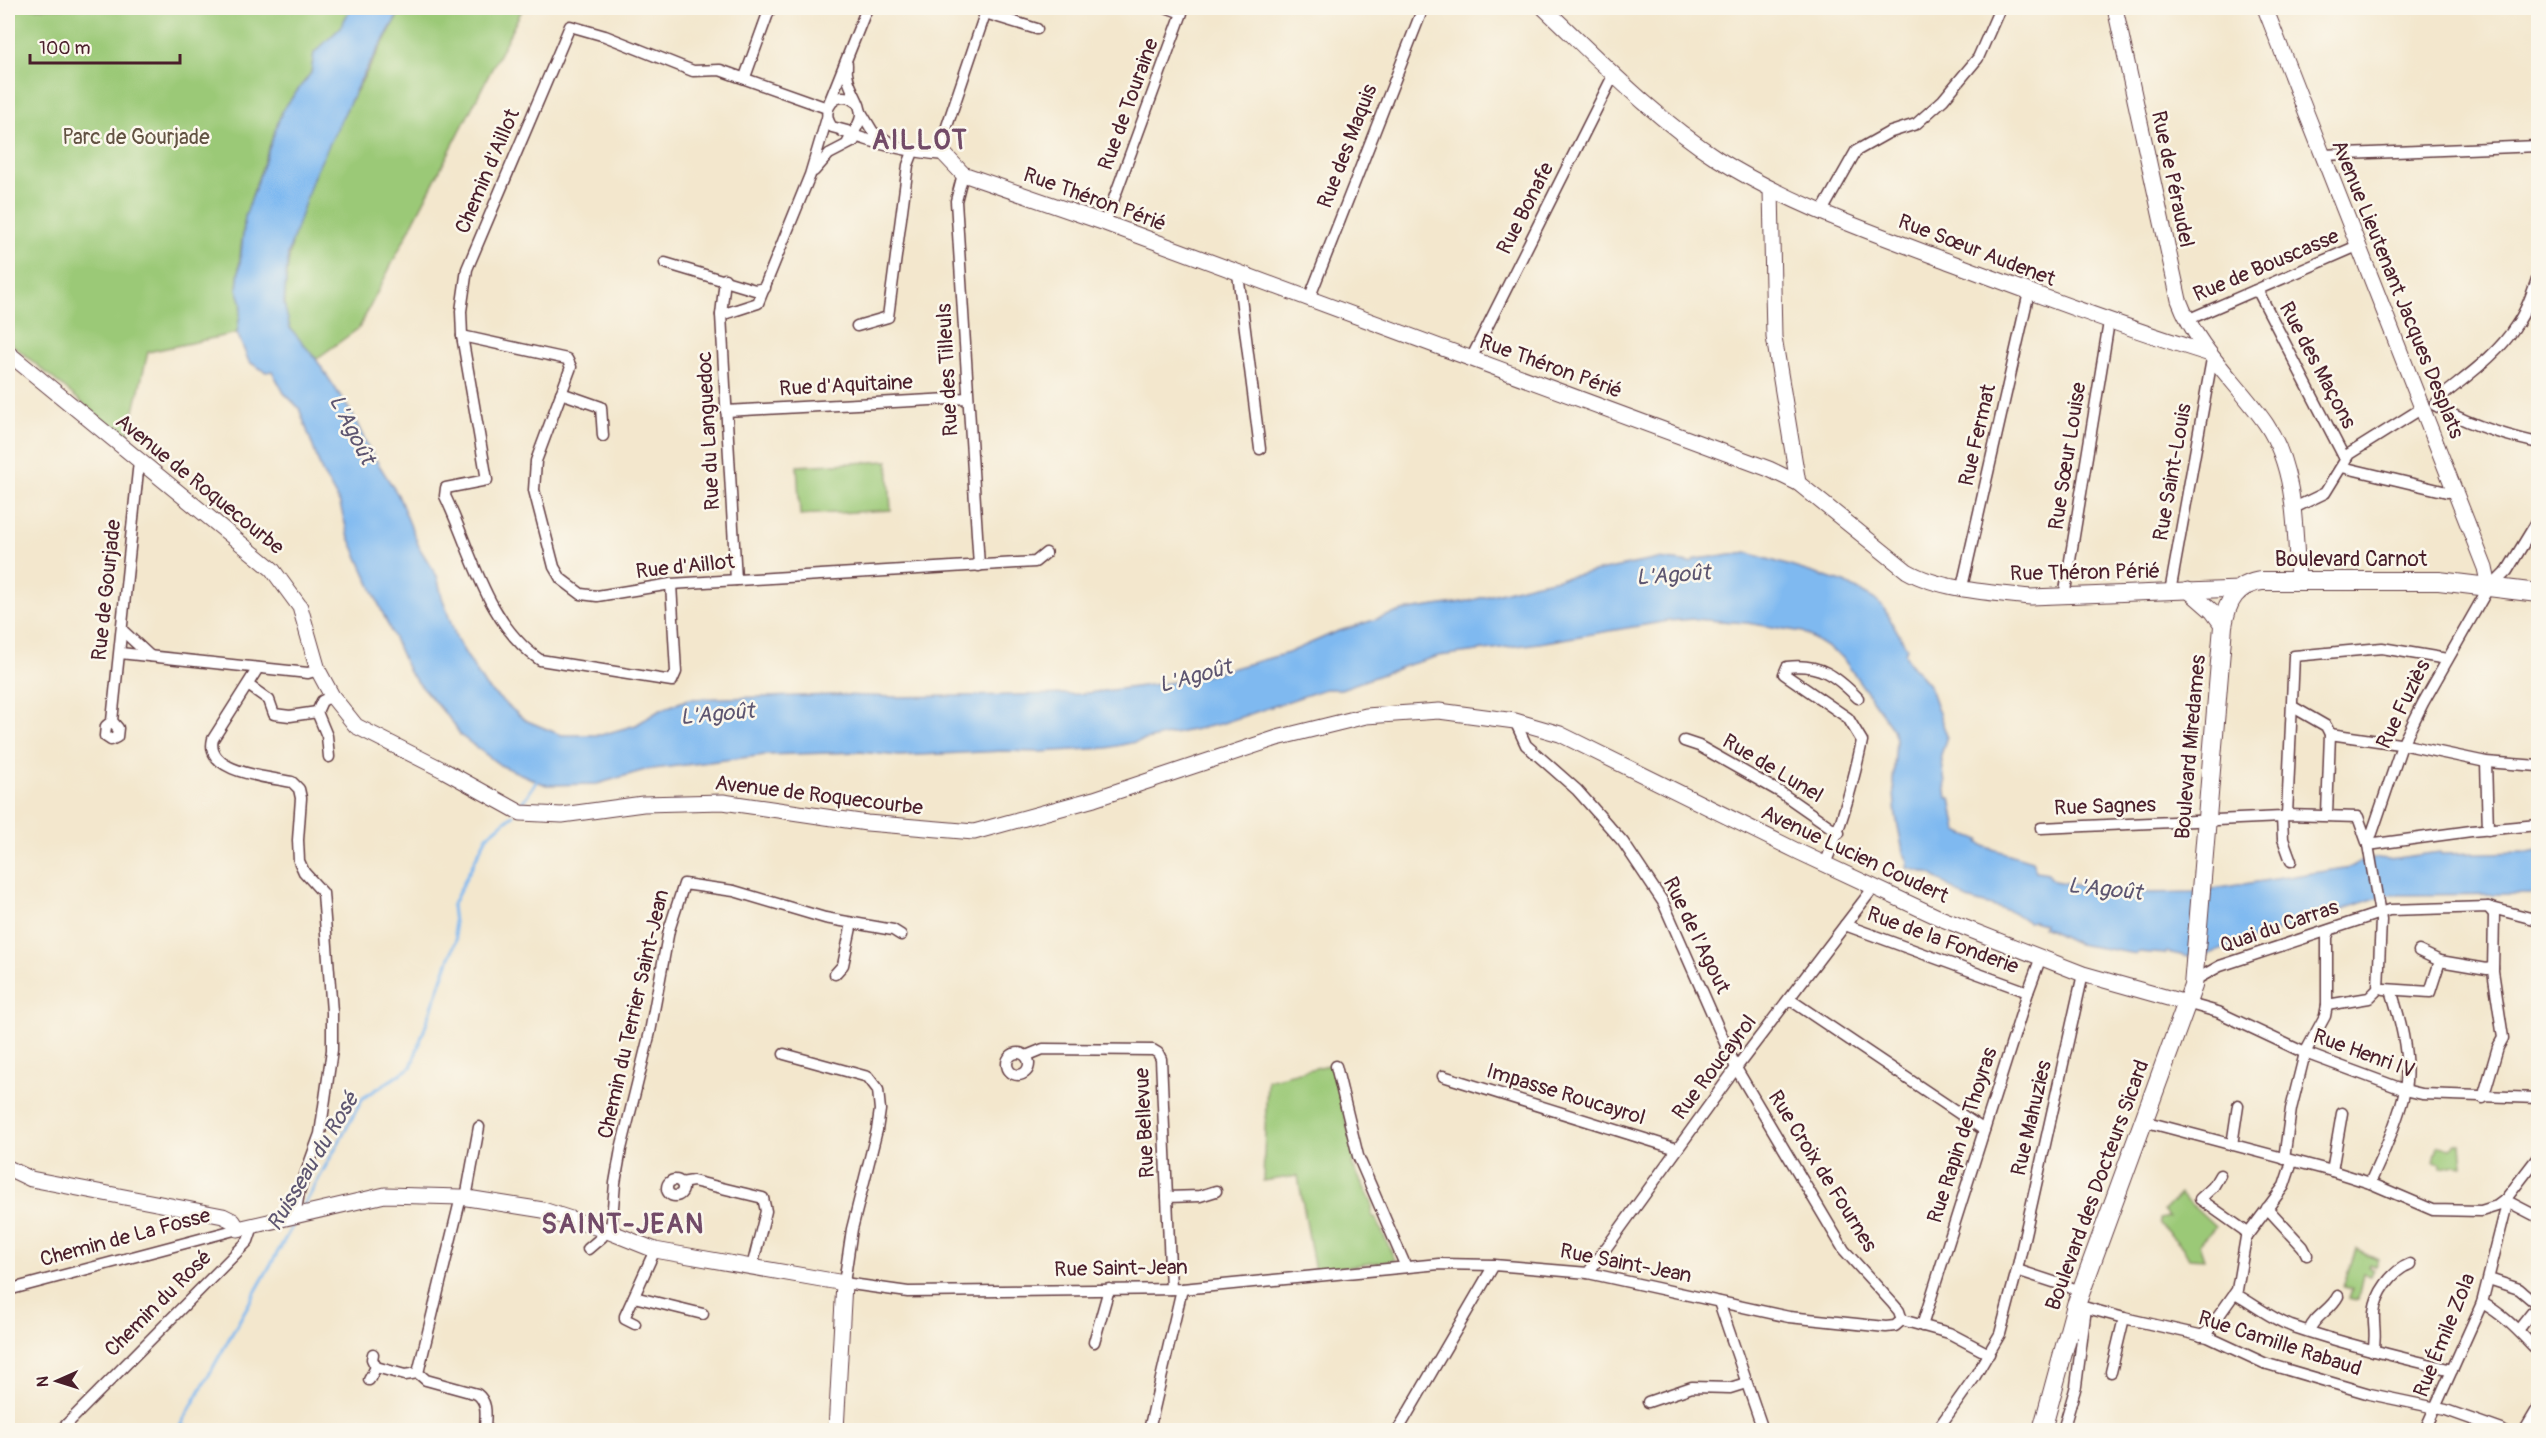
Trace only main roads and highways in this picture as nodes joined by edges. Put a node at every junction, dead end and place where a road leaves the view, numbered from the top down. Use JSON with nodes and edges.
{"nodes":[{"id":1,"x":1544,"y":8,"type":"edge"},
{"id":2,"x":2115,"y":8,"type":"edge"},
{"id":3,"x":2265,"y":8,"type":"edge"},
{"id":4,"x":945,"y":155,"type":"road end"},
{"id":5,"x":1770,"y":189,"type":"junction"},
{"id":6,"x":1788,"y":198,"type":"junction"},
{"id":7,"x":1771,"y":213,"type":"junction"},
{"id":8,"x":8,"y":353,"type":"edge"},
{"id":9,"x":2210,"y":356,"type":"junction"},
{"id":10,"x":1798,"y":483,"type":"junction"},
{"id":11,"x":2298,"y":581,"type":"junction"},
{"id":12,"x":2489,"y":587,"type":"junction"},
{"id":13,"x":2239,"y":589,"type":"junction"},
{"id":14,"x":2188,"y":590,"type":"junction"},
{"id":15,"x":2538,"y":593,"type":"edge"},
{"id":16,"x":2224,"y":617,"type":"junction"},
{"id":17,"x":1515,"y":721,"type":"joint"},
{"id":18,"x":2197,"y":957,"type":"joint"},
{"id":19,"x":2186,"y":1003,"type":"junction"},
{"id":20,"x":8,"y":1168,"type":"edge"},
{"id":21,"x":836,"y":1431,"type":"edge"},
{"id":22,"x":2042,"y":1431,"type":"edge"}],
"edges":[{"from":1,"to":5,"type":"main road","name":"Rue Sœur Audenet"},
{"from":2,"to":9,"type":"main road","name":"Rue de Péraudel"},
{"from":3,"to":12,"type":"main road","name":"Avenue Lieutenant Jacques Desplats"},
{"from":4,"to":10,"type":"main road","name":"Rue Théron Périé"},
{"from":5,"to":6,"type":"main road","name":"Rue Sœur Audenet"},
{"from":5,"to":7,"type":"main road"},
{"from":6,"to":7,"type":"main road"},
{"from":6,"to":9,"type":"main road","name":"Rue Sœur Audenet"},
{"from":7,"to":10,"type":"main road"},
{"from":8,"to":17,"type":"main road","name":"Avenue de Roquecourbe"},
{"from":9,"to":11,"type":"main road"},
{"from":10,"to":14,"type":"main road","name":"Rue Théron Périé"},
{"from":11,"to":12,"type":"main road","name":"Boulevard Carnot"},
{"from":11,"to":13,"type":"main road","name":"Boulevard Carnot"},
{"from":12,"to":15,"type":"main road","name":"Boulevard Carnot"},
{"from":13,"to":14,"type":"main road","name":"Rue Théron Périé"},
{"from":13,"to":16,"type":"main road"},
{"from":14,"to":16,"type":"main road","name":"Rue Théron Périé"},
{"from":16,"to":18,"type":"main road","name":"Boulevard Miredames"},
{"from":17,"to":19,"type":"main road","name":"Avenue Lucien Coudert"},
{"from":18,"to":19,"type":"main road","name":"Boulevard des Docteurs Sicard"},
{"from":19,"to":22,"type":"main road","name":"Boulevard des Docteurs Sicard"},
{"from":20,"to":21,"type":"main road","name":"Rue Saint-Jean"}]}
